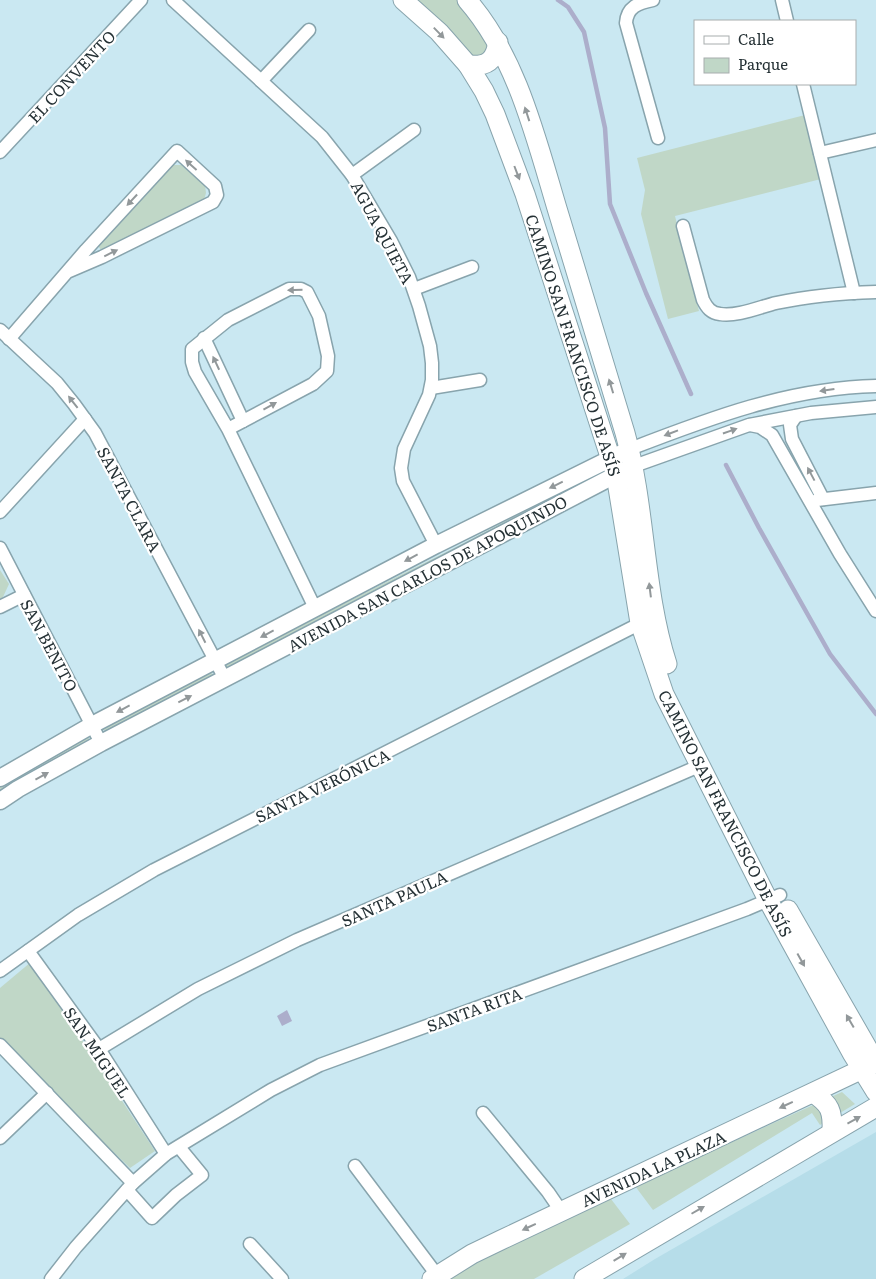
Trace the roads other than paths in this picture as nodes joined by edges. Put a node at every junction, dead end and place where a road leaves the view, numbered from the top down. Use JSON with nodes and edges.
{"nodes":[{"id":1,"x":141,"y":0,"type":"edge"},
{"id":2,"x":173,"y":0,"type":"edge"},
{"id":3,"x":403,"y":0,"type":"edge"},
{"id":4,"x":467,"y":0,"type":"edge"},
{"id":5,"x":653,"y":0,"type":"edge"},
{"id":6,"x":782,"y":0,"type":"edge"},
{"id":7,"x":787,"y":20,"type":"edge"},
{"id":8,"x":309,"y":30,"type":"dead end"},
{"id":9,"x":498,"y":42,"type":"junction"},
{"id":10,"x":468,"y":65,"type":"junction"},
{"id":11,"x":261,"y":81,"type":"junction"},
{"id":12,"x":802,"y":85,"type":"edge"},
{"id":13,"x":414,"y":130,"type":"dead end"},
{"id":14,"x":658,"y":138,"type":"dead end"},
{"id":15,"x":876,"y":140,"type":"edge"},
{"id":16,"x":0,"y":152,"type":"edge"},
{"id":17,"x":820,"y":153,"type":"junction"},
{"id":18,"x":352,"y":174,"type":"junction"},
{"id":19,"x":558,"y":213,"type":"junction"},
{"id":20,"x":535,"y":224,"type":"junction"},
{"id":21,"x":683,"y":226,"type":"dead end"},
{"id":22,"x":472,"y":267,"type":"dead end"},
{"id":23,"x":67,"y":272,"type":"junction"},
{"id":24,"x":414,"y":290,"type":"junction"},
{"id":25,"x":854,"y":292,"type":"junction"},
{"id":26,"x":876,"y":292,"type":"edge"},
{"id":27,"x":5,"y":334,"type":"edge"},
{"id":28,"x":204,"y":338,"type":"junction"},
{"id":29,"x":480,"y":380,"type":"dead end"},
{"id":30,"x":876,"y":386,"type":"edge"},
{"id":31,"x":431,"y":388,"type":"junction"},
{"id":32,"x":876,"y":407,"type":"edge"},
{"id":33,"x":796,"y":416,"type":"junction"},
{"id":34,"x":85,"y":420,"type":"junction"},
{"id":35,"x":243,"y":421,"type":"junction"},
{"id":36,"x":749,"y":425,"type":"junction"},
{"id":37,"x":228,"y":429,"type":"junction"},
{"id":38,"x":632,"y":458,"type":"junction"},
{"id":39,"x":614,"y":466,"type":"junction"},
{"id":40,"x":876,"y":493,"type":"edge"},
{"id":41,"x":824,"y":499,"type":"junction"},
{"id":42,"x":809,"y":502,"type":"junction"},
{"id":43,"x":0,"y":512,"type":"edge"},
{"id":44,"x":436,"y":544,"type":"junction"},
{"id":45,"x":0,"y":548,"type":"edge"},
{"id":46,"x":24,"y":595,"type":"junction"},
{"id":47,"x":0,"y":607,"type":"edge"},
{"id":48,"x":315,"y":608,"type":"junction"},
{"id":49,"x":876,"y":611,"type":"edge"},
{"id":50,"x":647,"y":620,"type":"junction"},
{"id":51,"x":215,"y":661,"type":"junction"},
{"id":52,"x":225,"y":679,"type":"junction"},
{"id":53,"x":92,"y":725,"type":"junction"},
{"id":54,"x":101,"y":743,"type":"junction"},
{"id":55,"x":700,"y":766,"type":"junction"},
{"id":56,"x":0,"y":778,"type":"edge"},
{"id":57,"x":0,"y":801,"type":"edge"},
{"id":58,"x":774,"y":897,"type":"junction"},
{"id":59,"x":28,"y":951,"type":"junction"},
{"id":60,"x":0,"y":971,"type":"edge"},
{"id":61,"x":0,"y":1045,"type":"edge"},
{"id":62,"x":99,"y":1049,"type":"junction"},
{"id":63,"x":872,"y":1064,"type":"edge"},
{"id":64,"x":876,"y":1092,"type":"edge"},
{"id":65,"x":47,"y":1093,"type":"junction"},
{"id":66,"x":813,"y":1093,"type":"junction"},
{"id":67,"x":876,"y":1107,"type":"edge"},
{"id":68,"x":483,"y":1112,"type":"dead end"},
{"id":69,"x":832,"y":1132,"type":"junction"},
{"id":70,"x":0,"y":1138,"type":"edge"},
{"id":71,"x":178,"y":1146,"type":"junction"},
{"id":72,"x":166,"y":1154,"type":"junction"},
{"id":73,"x":355,"y":1166,"type":"dead end"},
{"id":74,"x":130,"y":1187,"type":"junction"},
{"id":75,"x":561,"y":1211,"type":"junction"},
{"id":76,"x":250,"y":1244,"type":"dead end"},
{"id":77,"x":435,"y":1277,"type":"edge"},
{"id":78,"x":51,"y":1279,"type":"edge"},
{"id":79,"x":282,"y":1279,"type":"edge"},
{"id":80,"x":584,"y":1279,"type":"edge"}],
"edges":[{"from":1,"to":16,"type":"street","name":"EL CONVENTO"},
{"from":2,"to":11,"type":"street","name":"AGUA QUIETA"},
{"from":3,"to":10,"type":"main road","name":"CAMINO SAN FRANCISCO DE ASÍS","one_way":true},
{"from":4,"to":9,"type":"main road","name":"CAMINO SAN FRANCISCO DE ASÍS"},
{"from":5,"to":14,"type":"street"},
{"from":6,"to":7,"type":"street"},
{"from":8,"to":11,"type":"street"},
{"from":9,"to":10,"type":"main road"},
{"from":19,"to":9,"type":"main road","name":"CAMINO SAN FRANCISCO DE ASÍS","one_way":true},
{"from":10,"to":20,"type":"main road","name":"CAMINO SAN FRANCISCO DE ASÍS","one_way":true},
{"from":11,"to":18,"type":"street","name":"AGUA QUIETA"},
{"from":12,"to":17,"type":"street"},
{"from":13,"to":18,"type":"street","name":"AGUA QUIETA"},
{"from":15,"to":17,"type":"street"},
{"from":17,"to":25,"type":"street"},
{"from":18,"to":24,"type":"street","name":"AGUA QUIETA"},
{"from":19,"to":20,"type":"main road"},
{"from":38,"to":19,"type":"main road","name":"CAMINO SAN FRANCISCO DE ASÍS","one_way":true},
{"from":20,"to":39,"type":"main road","name":"CAMINO SAN FRANCISCO DE ASÍS"},
{"from":21,"to":25,"type":"street"},
{"from":22,"to":24,"type":"street","name":"AGUA QUIETA"},
{"from":23,"to":23,"type":"street","name":"SANTA CLARA","one_way":true},
{"from":23,"to":27,"type":"street","name":"SANTA CLARA"},
{"from":24,"to":31,"type":"street","name":"AGUA QUIETA"},
{"from":25,"to":26,"type":"street"},
{"from":34,"to":27,"type":"street","name":"SANTA CLARA","one_way":true},
{"from":35,"to":28,"type":"street","one_way":true},
{"from":35,"to":28,"type":"street","one_way":true},
{"from":28,"to":37,"type":"street"},
{"from":29,"to":31,"type":"street"},
{"from":30,"to":38,"type":"street","name":"AVENIDA SAN CARLOS DE APOQUINDO","one_way":true},
{"from":31,"to":44,"type":"street","name":"AGUA QUIETA"},
{"from":32,"to":33,"type":"street","name":"AVENIDA SAN CARLOS DE APOQUINDO"},
{"from":33,"to":36,"type":"street","name":"AVENIDA SAN CARLOS DE APOQUINDO"},
{"from":41,"to":33,"type":"street","one_way":true},
{"from":34,"to":43,"type":"street"},
{"from":51,"to":34,"type":"street","name":"SANTA CLARA","one_way":true},
{"from":35,"to":37,"type":"street"},
{"from":38,"to":36,"type":"street","name":"AVENIDA SAN CARLOS DE APOQUINDO","one_way":true},
{"from":36,"to":42,"type":"street"},
{"from":37,"to":48,"type":"street"},
{"from":38,"to":39,"type":"street","name":"AVENIDA SAN CARLOS DE APOQUINDO"},
{"from":50,"to":38,"type":"main road","name":"CAMINO SAN FRANCISCO DE ASÍS","one_way":true},
{"from":39,"to":44,"type":"street","name":"AVENIDA SAN CARLOS DE APOQUINDO","one_way":true},
{"from":39,"to":50,"type":"main road","name":"CAMINO SAN FRANCISCO DE ASÍS"},
{"from":39,"to":52,"type":"street","name":"AVENIDA SAN CARLOS DE APOQUINDO"},
{"from":40,"to":41,"type":"street"},
{"from":41,"to":42,"type":"street"},
{"from":42,"to":49,"type":"street"},
{"from":44,"to":48,"type":"street","name":"AVENIDA SAN CARLOS DE APOQUINDO","one_way":true},
{"from":45,"to":46,"type":"street","name":"SAN BENITO"},
{"from":46,"to":47,"type":"street"},
{"from":46,"to":53,"type":"street","name":"SAN BENITO"},
{"from":48,"to":51,"type":"street","name":"AVENIDA SAN CARLOS DE APOQUINDO","one_way":true},
{"from":50,"to":55,"type":"main road","name":"CAMINO SAN FRANCISCO DE ASÍS"},
{"from":50,"to":58,"type":"main road","name":"CAMINO SAN FRANCISCO DE ASÍS"},
{"from":50,"to":59,"type":"street","name":"SANTA VERÓNICA"},
{"from":51,"to":52,"type":"street","name":"SANTA CLARA"},
{"from":51,"to":53,"type":"street","name":"AVENIDA SAN CARLOS DE APOQUINDO","one_way":true},
{"from":54,"to":52,"type":"street","name":"AVENIDA SAN CARLOS DE APOQUINDO","one_way":true},
{"from":53,"to":54,"type":"street","name":"SAN BENITO"},
{"from":53,"to":56,"type":"street","name":"AVENIDA SAN CARLOS DE APOQUINDO"},
{"from":57,"to":54,"type":"street","name":"AVENIDA SAN CARLOS DE APOQUINDO","one_way":true},
{"from":55,"to":58,"type":"main road","name":"CAMINO SAN FRANCISCO DE ASÍS"},
{"from":55,"to":62,"type":"street","name":"SANTA PAULA"},
{"from":58,"to":63,"type":"main road","name":"CAMINO SAN FRANCISCO DE ASÍS"},
{"from":58,"to":71,"type":"street","name":"SANTA RITA"},
{"from":59,"to":60,"type":"street","name":"SANTA VERÓNICA"},
{"from":59,"to":62,"type":"street","name":"SAN MIGUEL"},
{"from":61,"to":65,"type":"street"},
{"from":62,"to":72,"type":"street","name":"SAN MIGUEL"},
{"from":63,"to":64,"type":"main road","name":"CAMINO SAN FRANCISCO DE ASÍS"},
{"from":63,"to":66,"type":"main road","name":"AVENIDA LA PLAZA"},
{"from":65,"to":70,"type":"street"},
{"from":65,"to":74,"type":"street"},
{"from":66,"to":69,"type":"main road"},
{"from":66,"to":75,"type":"main road","name":"AVENIDA LA PLAZA","one_way":true},
{"from":69,"to":67,"type":"main road","one_way":true},
{"from":68,"to":75,"type":"street"},
{"from":80,"to":69,"type":"main road","one_way":true},
{"from":71,"to":72,"type":"street","name":"SANTA RITA"},
{"from":71,"to":74,"type":"street"},
{"from":72,"to":74,"type":"street","name":"SANTA RITA"},
{"from":73,"to":77,"type":"street"},
{"from":74,"to":78,"type":"street","name":"SANTA RITA"},
{"from":75,"to":77,"type":"main road","name":"AVENIDA LA PLAZA","one_way":true},
{"from":76,"to":79,"type":"street"}]}
